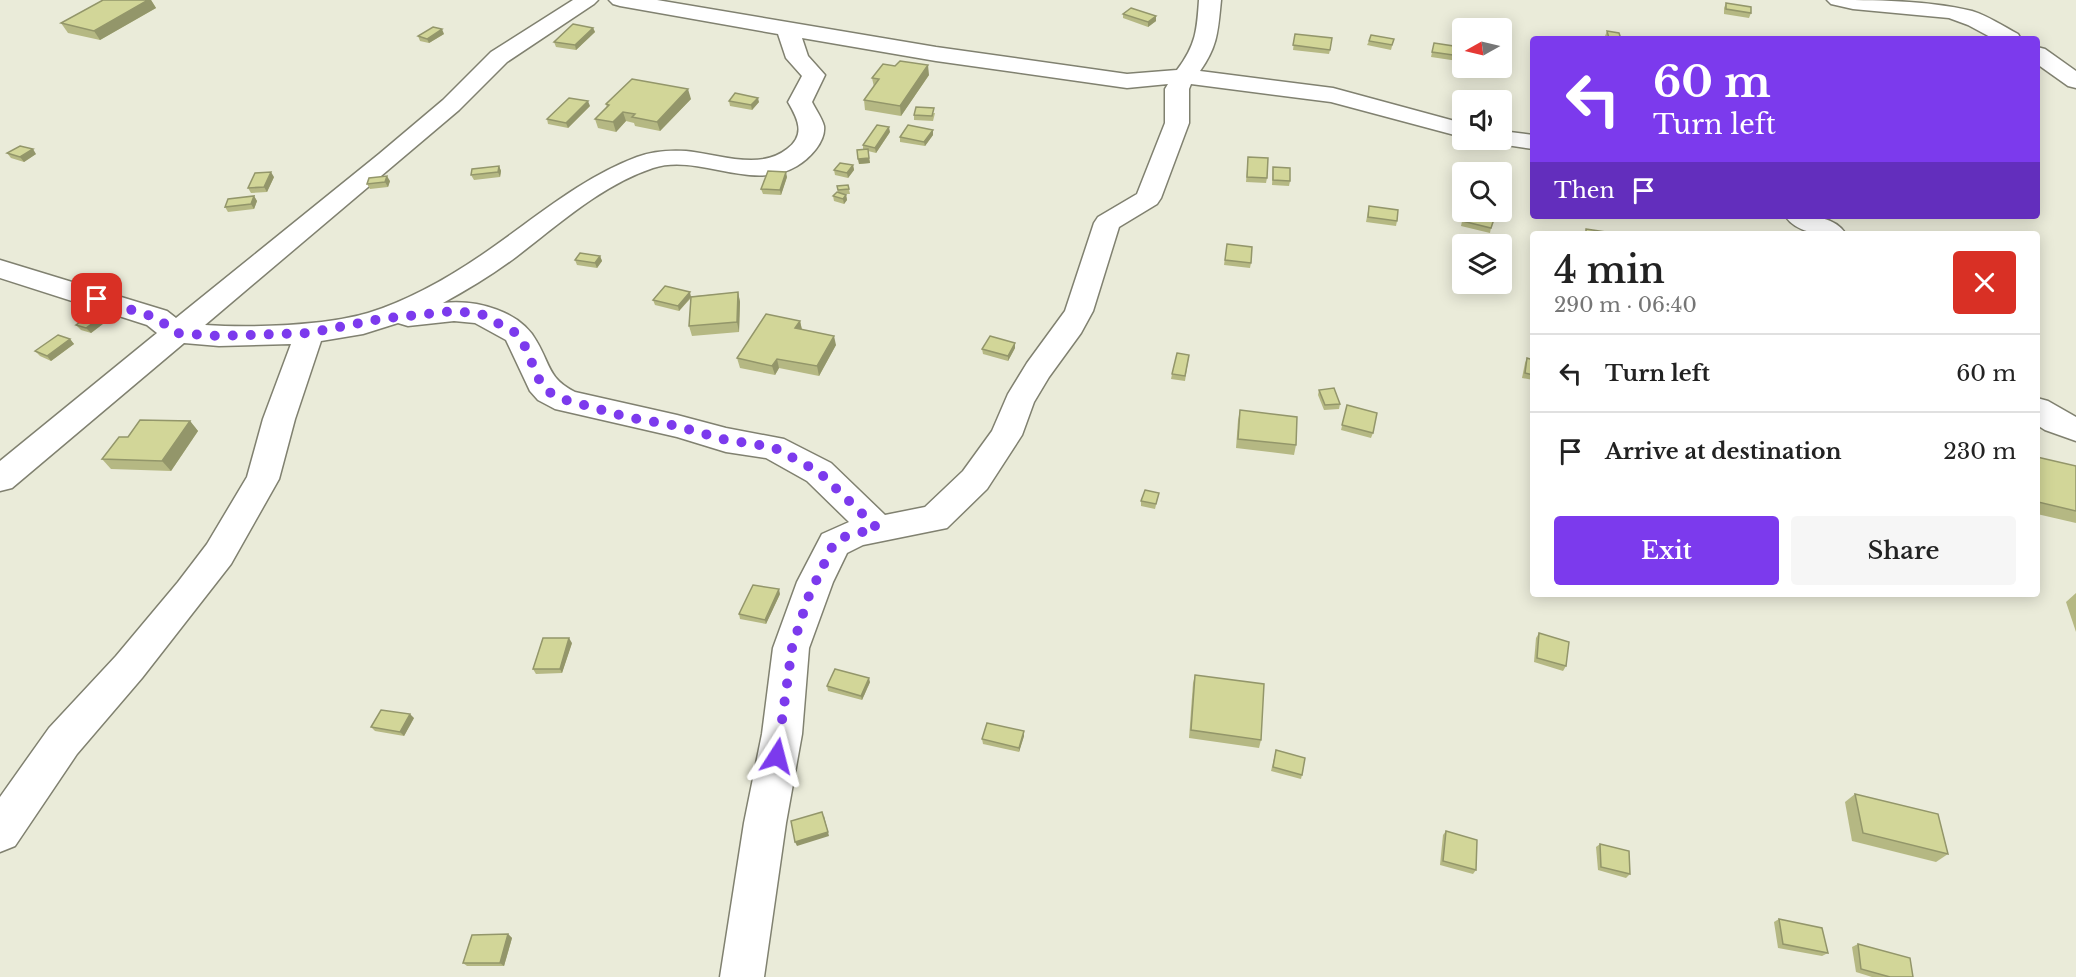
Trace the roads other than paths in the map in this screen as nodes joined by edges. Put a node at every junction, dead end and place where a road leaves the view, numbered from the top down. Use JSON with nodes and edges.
{"nodes":[{"id":1,"x":587,"y":0,"type":"edge"},
{"id":2,"x":620,"y":0,"type":"edge"},
{"id":3,"x":1210,"y":0,"type":"edge"},
{"id":4,"x":1838,"y":0,"type":"edge"},
{"id":5,"x":788,"y":28,"type":"junction"},
{"id":6,"x":2004,"y":36,"type":"edge"},
{"id":7,"x":2040,"y":56,"type":"edge"},
{"id":8,"x":1184,"y":76,"type":"junction"},
{"id":9,"x":2076,"y":81,"type":"edge"},
{"id":10,"x":1452,"y":127,"type":"edge"},
{"id":11,"x":1512,"y":139,"type":"edge"},
{"id":12,"x":1530,"y":142,"type":"edge"},
{"id":13,"x":1804,"y":219,"type":"edge"},
{"id":14,"x":1827,"y":231,"type":"edge"},
{"id":15,"x":0,"y":269,"type":"edge"},
{"id":16,"x":380,"y":319,"type":"junction"},
{"id":17,"x":176,"y":333,"type":"junction"},
{"id":18,"x":309,"y":333,"type":"junction"},
{"id":19,"x":2040,"y":411,"type":"edge"},
{"id":20,"x":2076,"y":429,"type":"edge"},
{"id":21,"x":0,"y":478,"type":"edge"},
{"id":22,"x":877,"y":528,"type":"junction"},
{"id":23,"x":0,"y":832,"type":"edge"},
{"id":24,"x":742,"y":977,"type":"edge"}],
"edges":[{"from":1,"to":17,"type":"street"},
{"from":2,"to":5,"type":"street"},
{"from":3,"to":8,"type":"street"},
{"from":4,"to":6,"type":"street"},
{"from":5,"to":8,"type":"street"},
{"from":5,"to":16,"type":"street"},
{"from":7,"to":9,"type":"street"},
{"from":8,"to":10,"type":"street"},
{"from":8,"to":22,"type":"street"},
{"from":11,"to":12,"type":"street"},
{"from":13,"to":14,"type":"street"},
{"from":15,"to":17,"type":"street"},
{"from":16,"to":18,"type":"street"},
{"from":16,"to":22,"type":"street"},
{"from":17,"to":18,"type":"street"},
{"from":17,"to":21,"type":"street"},
{"from":18,"to":23,"type":"street"},
{"from":19,"to":20,"type":"street"},
{"from":22,"to":24,"type":"street"}]}
